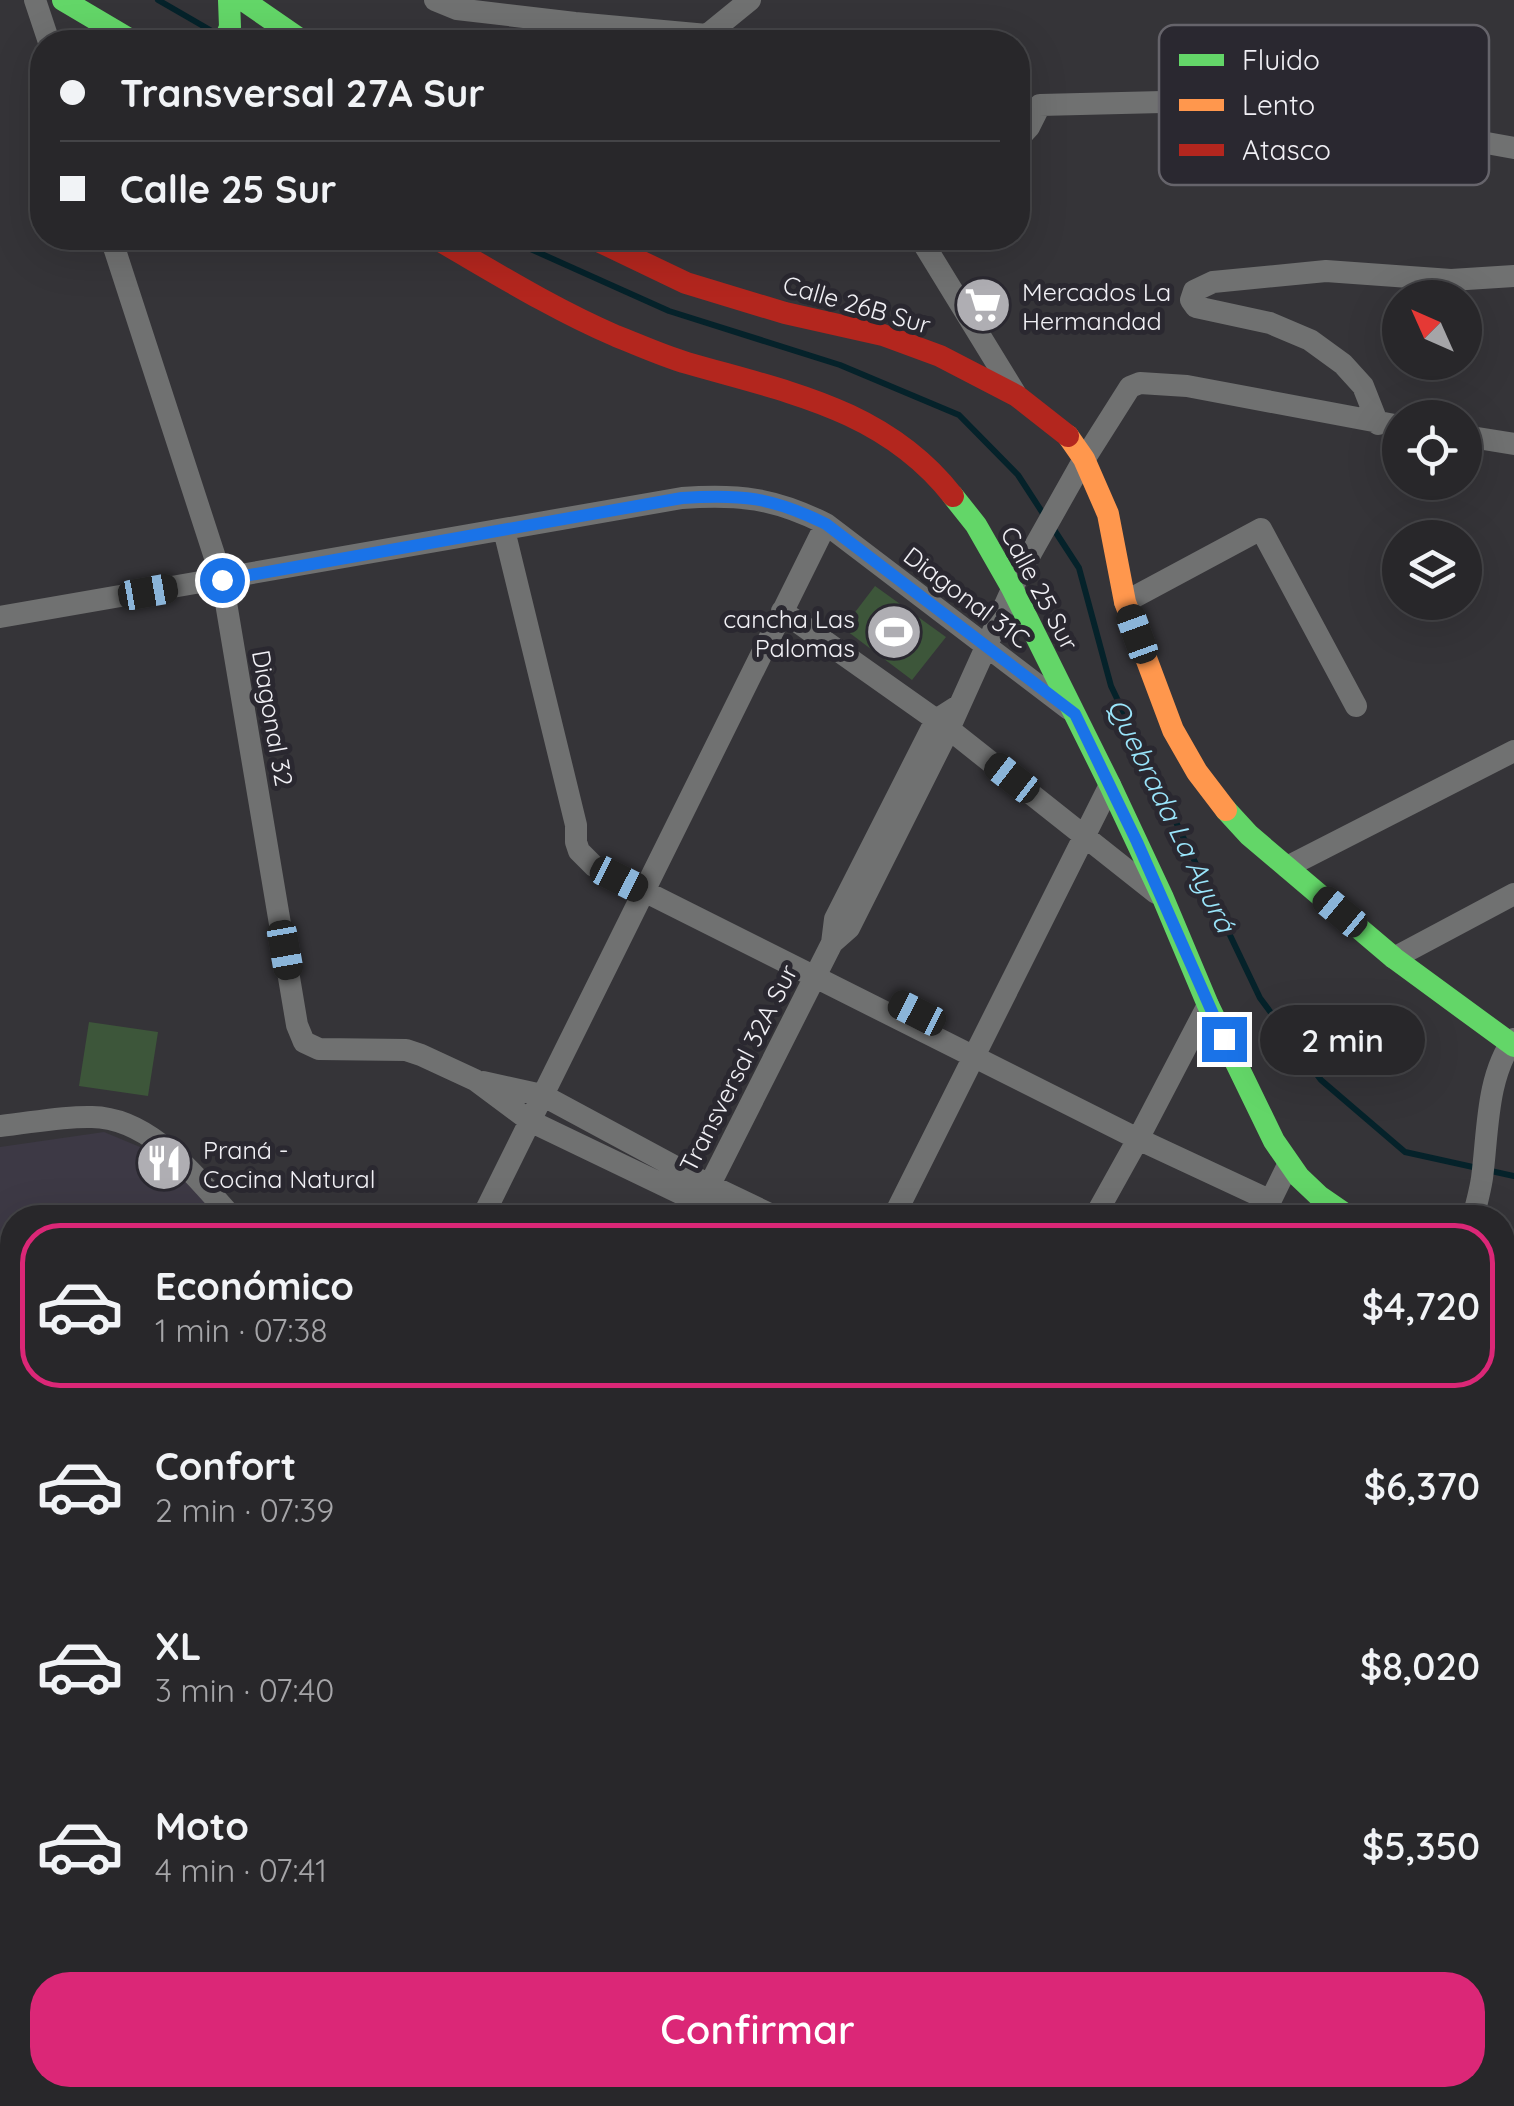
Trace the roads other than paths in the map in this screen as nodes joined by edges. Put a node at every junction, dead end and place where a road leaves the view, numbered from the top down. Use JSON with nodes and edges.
{"nodes":[{"id":1,"x":35,"y":0,"type":"edge"},
{"id":2,"x":63,"y":0,"type":"edge"},
{"id":3,"x":435,"y":0,"type":"edge"},
{"id":4,"x":750,"y":0,"type":"edge"},
{"id":5,"x":234,"y":4,"type":"edge"},
{"id":6,"x":283,"y":26,"type":"junction"},
{"id":7,"x":45,"y":30,"type":"edge"},
{"id":8,"x":114,"y":30,"type":"edge"},
{"id":9,"x":233,"y":30,"type":"edge"},
{"id":10,"x":271,"y":30,"type":"edge"},
{"id":11,"x":288,"y":30,"type":"edge"},
{"id":12,"x":635,"y":30,"type":"edge"},
{"id":13,"x":721,"y":30,"type":"edge"},
{"id":14,"x":1159,"y":102,"type":"edge"},
{"id":15,"x":1030,"y":125,"type":"edge"},
{"id":16,"x":1489,"y":143,"type":"edge"},
{"id":17,"x":1514,"y":148,"type":"edge"},
{"id":18,"x":116,"y":250,"type":"edge"},
{"id":19,"x":456,"y":250,"type":"edge"},
{"id":20,"x":617,"y":250,"type":"edge"},
{"id":21,"x":927,"y":250,"type":"edge"},
{"id":22,"x":1514,"y":276,"type":"edge"},
{"id":23,"x":1017,"y":396,"type":"junction"},
{"id":24,"x":1382,"y":414,"type":"edge"},
{"id":25,"x":1382,"y":424,"type":"edge"},
{"id":26,"x":1482,"y":439,"type":"edge"},
{"id":27,"x":1514,"y":444,"type":"edge"},
{"id":28,"x":1080,"y":467,"type":"junction"},
{"id":29,"x":826,"y":524,"type":"junction"},
{"id":30,"x":504,"y":530,"type":"junction"},
{"id":31,"x":1017,"y":579,"type":"junction"},
{"id":32,"x":222,"y":580,"type":"junction"},
{"id":33,"x":1125,"y":602,"type":"junction"},
{"id":34,"x":782,"y":611,"type":"junction"},
{"id":35,"x":0,"y":617,"type":"edge"},
{"id":36,"x":986,"y":645,"type":"junction"},
{"id":37,"x":1356,"y":706,"type":"dead end"},
{"id":38,"x":1075,"y":714,"type":"junction"},
{"id":39,"x":943,"y":725,"type":"junction"},
{"id":40,"x":1514,"y":751,"type":"edge"},
{"id":41,"x":1110,"y":785,"type":"junction"},
{"id":42,"x":1086,"y":836,"type":"junction"},
{"id":43,"x":1287,"y":867,"type":"junction"},
{"id":44,"x":646,"y":885,"type":"junction"},
{"id":45,"x":1514,"y":894,"type":"edge"},
{"id":46,"x":1163,"y":898,"type":"junction"},
{"id":47,"x":1394,"y":958,"type":"junction"},
{"id":48,"x":818,"y":971,"type":"junction"},
{"id":49,"x":1208,"y":1005,"type":"junction"},
{"id":50,"x":1513,"y":1042,"type":"edge"},
{"id":51,"x":977,"y":1051,"type":"junction"},
{"id":52,"x":475,"y":1080,"type":"junction"},
{"id":53,"x":542,"y":1095,"type":"junction"},
{"id":54,"x":530,"y":1121,"type":"junction"},
{"id":55,"x":0,"y":1126,"type":"edge"},
{"id":56,"x":1141,"y":1133,"type":"junction"},
{"id":57,"x":1288,"y":1165,"type":"junction"},
{"id":58,"x":701,"y":1202,"type":"edge"},
{"id":59,"x":1270,"y":1203,"type":"edge"},
{"id":60,"x":221,"y":1205,"type":"edge"},
{"id":61,"x":488,"y":1205,"type":"edge"},
{"id":62,"x":900,"y":1205,"type":"edge"},
{"id":63,"x":1101,"y":1205,"type":"edge"},
{"id":64,"x":1332,"y":1205,"type":"edge"},
{"id":65,"x":1476,"y":1205,"type":"edge"}],
"edges":[{"from":1,"to":7,"type":"street"},
{"from":2,"to":8,"type":"main road"},
{"from":3,"to":12,"type":"street"},
{"from":4,"to":13,"type":"street"},
{"from":5,"to":6,"type":"main road"},
{"from":5,"to":9,"type":"main road"},
{"from":6,"to":10,"type":"main road"},
{"from":6,"to":11,"type":"main road"},
{"from":14,"to":15,"type":"street"},
{"from":16,"to":17,"type":"street"},
{"from":18,"to":32,"type":"street","name":"Diagonal 32"},
{"from":19,"to":31,"type":"main road","name":"Calle 25 Sur"},
{"from":20,"to":23,"type":"main road","name":"Calle 26B Sur"},
{"from":21,"to":23,"type":"street"},
{"from":22,"to":24,"type":"street"},
{"from":23,"to":28,"type":"main road","name":"Calle 26B Sur"},
{"from":25,"to":28,"type":"street","name":"Transversal 32A Sur"},
{"from":26,"to":27,"type":"street"},
{"from":28,"to":31,"type":"street","name":"Transversal 32A Sur"},
{"from":28,"to":33,"type":"main road"},
{"from":29,"to":30,"type":"street","name":"Diagonal 31C"},
{"from":29,"to":34,"type":"street"},
{"from":29,"to":36,"type":"street","name":"Diagonal 31C"},
{"from":30,"to":32,"type":"street","name":"Diagonal 31C"},
{"from":30,"to":44,"type":"street"},
{"from":31,"to":36,"type":"street","name":"Transversal 32A Sur"},
{"from":31,"to":38,"type":"main road","name":"Calle 25 Sur"},
{"from":32,"to":35,"type":"street","name":"Diagonal 31C"},
{"from":32,"to":52,"type":"street","name":"Diagonal 32"},
{"from":33,"to":37,"type":"street"},
{"from":33,"to":43,"type":"main road"},
{"from":34,"to":39,"type":"street"},
{"from":34,"to":44,"type":"street"},
{"from":36,"to":38,"type":"street","name":"Diagonal 31C"},
{"from":36,"to":39,"type":"street","name":"Transversal 32A Sur"},
{"from":38,"to":41,"type":"main road","name":"Calle 25 Sur"},
{"from":39,"to":42,"type":"street"},
{"from":39,"to":48,"type":"street","name":"Transversal 32A Sur"},
{"from":40,"to":43,"type":"street"},
{"from":41,"to":42,"type":"street"},
{"from":41,"to":46,"type":"main road","name":"Calle 25 Sur"},
{"from":42,"to":46,"type":"street"},
{"from":42,"to":51,"type":"street"},
{"from":43,"to":47,"type":"main road"},
{"from":44,"to":48,"type":"street"},
{"from":44,"to":53,"type":"street"},
{"from":45,"to":47,"type":"street"},
{"from":46,"to":49,"type":"main road","name":"Calle 25 Sur"},
{"from":47,"to":50,"type":"main road"},
{"from":48,"to":51,"type":"street"},
{"from":48,"to":58,"type":"street","name":"Transversal 32A Sur"},
{"from":49,"to":56,"type":"street"},
{"from":49,"to":57,"type":"main road","name":"Calle 25 Sur"},
{"from":50,"to":65,"type":"street"},
{"from":51,"to":56,"type":"street"},
{"from":51,"to":62,"type":"street"},
{"from":52,"to":53,"type":"street","name":"Diagonal 32"},
{"from":52,"to":54,"type":"street","name":"Diagonal 32"},
{"from":53,"to":54,"type":"street"},
{"from":53,"to":58,"type":"street","name":"Diagonal 32"},
{"from":54,"to":58,"type":"street","name":"Diagonal 32"},
{"from":54,"to":61,"type":"street"},
{"from":55,"to":60,"type":"street"},
{"from":56,"to":59,"type":"street"},
{"from":56,"to":63,"type":"street"},
{"from":57,"to":59,"type":"street"},
{"from":57,"to":64,"type":"main road","name":"Calle 25 Sur"}]}
